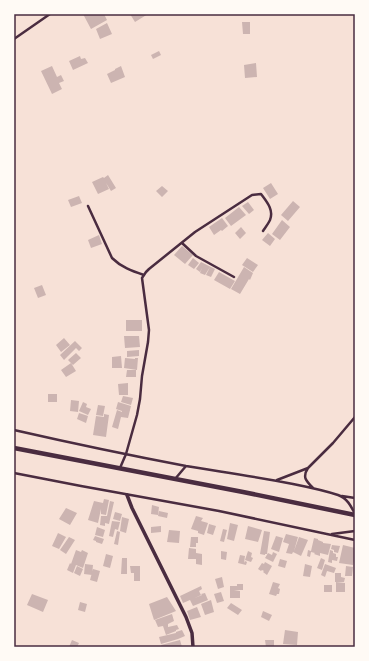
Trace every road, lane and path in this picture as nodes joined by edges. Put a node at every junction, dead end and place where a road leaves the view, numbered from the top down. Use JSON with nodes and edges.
{"nodes":[{"id":1,"x":50,"y":14,"type":"edge"},
{"id":2,"x":14,"y":39,"type":"edge"},
{"id":3,"x":88,"y":206,"type":"dead end"},
{"id":4,"x":262,"y":231,"type":"dead end"},
{"id":5,"x":182,"y":243,"type":"junction"},
{"id":6,"x":144,"y":275,"type":"junction"},
{"id":7,"x":234,"y":277,"type":"dead end"},
{"id":8,"x":355,"y":417,"type":"edge"},
{"id":9,"x":14,"y":430,"type":"edge"},
{"id":10,"x":14,"y":448,"type":"edge"},
{"id":11,"x":126,"y":454,"type":"junction"},
{"id":12,"x":186,"y":466,"type":"junction"},
{"id":13,"x":119,"y":468,"type":"junction"},
{"id":14,"x":308,"y":468,"type":"junction"},
{"id":15,"x":14,"y":473,"type":"edge"},
{"id":16,"x":174,"y":479,"type":"junction"},
{"id":17,"x":276,"y":480,"type":"junction"},
{"id":18,"x":313,"y":488,"type":"junction"},
{"id":19,"x":127,"y":495,"type":"junction"},
{"id":20,"x":338,"y":495,"type":"junction"},
{"id":21,"x":355,"y":498,"type":"edge"},
{"id":22,"x":355,"y":515,"type":"edge"},
{"id":23,"x":355,"y":531,"type":"edge"},
{"id":24,"x":330,"y":534,"type":"junction"},
{"id":25,"x":355,"y":540,"type":"edge"},
{"id":26,"x":193,"y":647,"type":"edge"}],
"edges":[{"from":1,"to":2,"type":"street"},
{"from":3,"to":6,"type":"street"},
{"from":4,"to":5,"type":"street"},
{"from":5,"to":6,"type":"street"},
{"from":5,"to":7,"type":"street"},
{"from":6,"to":11,"type":"street"},
{"from":8,"to":14,"type":"street"},
{"from":9,"to":11,"type":"street"},
{"from":10,"to":13,"type":"highway"},
{"from":11,"to":12,"type":"street"},
{"from":11,"to":13,"type":"street"},
{"from":12,"to":16,"type":"street"},
{"from":12,"to":17,"type":"street"},
{"from":13,"to":16,"type":"highway"},
{"from":14,"to":17,"type":"street"},
{"from":14,"to":18,"type":"street"},
{"from":15,"to":19,"type":"street"},
{"from":16,"to":22,"type":"highway"},
{"from":17,"to":18,"type":"street"},
{"from":18,"to":20,"type":"street"},
{"from":19,"to":24,"type":"street"},
{"from":19,"to":26,"type":"street"},
{"from":20,"to":21,"type":"street"},
{"from":20,"to":22,"type":"street"},
{"from":23,"to":24,"type":"street"},
{"from":24,"to":25,"type":"street"}]}
